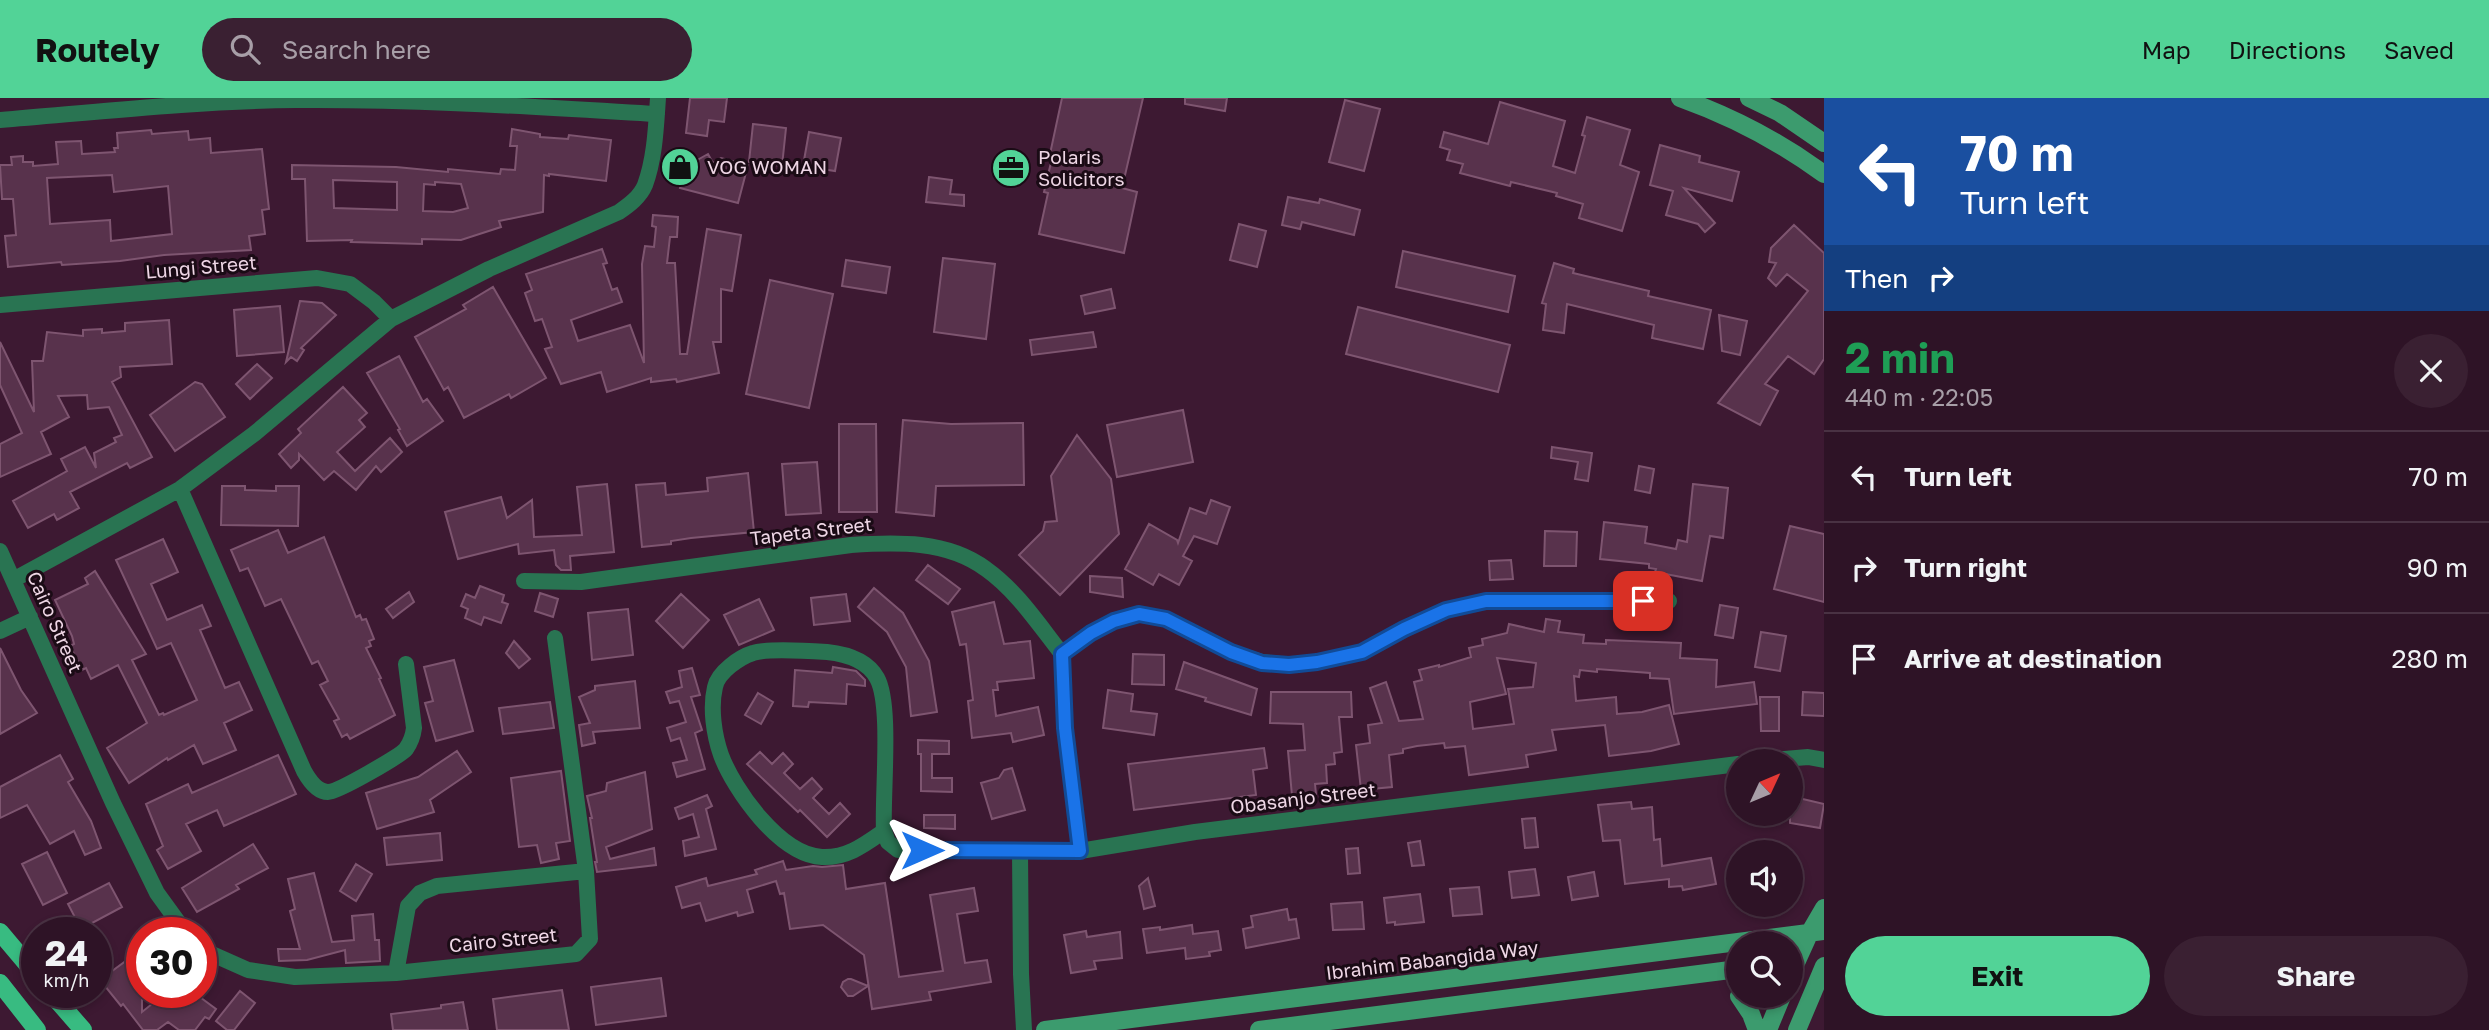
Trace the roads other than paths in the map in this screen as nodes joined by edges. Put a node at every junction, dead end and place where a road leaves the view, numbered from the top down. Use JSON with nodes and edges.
{"nodes":[{"id":1,"x":1680,"y":98,"type":"edge"},
{"id":2,"x":1749,"y":98,"type":"edge"},
{"id":3,"x":657,"y":106,"type":"edge"},
{"id":4,"x":0,"y":120,"type":"edge"},
{"id":5,"x":1824,"y":143,"type":"edge"},
{"id":6,"x":1824,"y":174,"type":"edge"},
{"id":7,"x":0,"y":305,"type":"edge"},
{"id":8,"x":391,"y":319,"type":"junction"},
{"id":9,"x":180,"y":489,"type":"junction"},
{"id":10,"x":0,"y":551,"type":"edge"},
{"id":11,"x":13,"y":580,"type":"junction"},
{"id":12,"x":524,"y":581,"type":"dead end"},
{"id":13,"x":1669,"y":601,"type":"dead end"},
{"id":14,"x":30,"y":617,"type":"junction"},
{"id":15,"x":0,"y":631,"type":"edge"},
{"id":16,"x":555,"y":638,"type":"dead end"},
{"id":17,"x":1062,"y":654,"type":"junction"},
{"id":18,"x":406,"y":664,"type":"dead end"},
{"id":19,"x":1803,"y":757,"type":"edge"},
{"id":20,"x":1824,"y":760,"type":"edge"},
{"id":21,"x":1726,"y":766,"type":"edge"},
{"id":22,"x":884,"y":831,"type":"junction"},
{"id":23,"x":1020,"y":851,"type":"junction"},
{"id":24,"x":1080,"y":851,"type":"junction"},
{"id":25,"x":586,"y":871,"type":"junction"},
{"id":26,"x":1824,"y":908,"type":"edge"},
{"id":27,"x":174,"y":917,"type":"edge"},
{"id":28,"x":1817,"y":931,"type":"edge"},
{"id":29,"x":0,"y":932,"type":"edge"},
{"id":30,"x":1803,"y":951,"type":"edge"},
{"id":31,"x":217,"y":956,"type":"edge"},
{"id":32,"x":21,"y":957,"type":"edge"},
{"id":33,"x":1824,"y":960,"type":"edge"},
{"id":34,"x":1803,"y":965,"type":"edge"},
{"id":35,"x":1824,"y":966,"type":"edge"},
{"id":36,"x":1726,"y":971,"type":"edge"},
{"id":37,"x":396,"y":973,"type":"junction"},
{"id":38,"x":1709,"y":973,"type":"junction"},
{"id":39,"x":0,"y":983,"type":"edge"},
{"id":40,"x":1726,"y":983,"type":"edge"},
{"id":41,"x":64,"y":1008,"type":"edge"},
{"id":42,"x":1747,"y":1008,"type":"edge"},
{"id":43,"x":1777,"y":1008,"type":"edge"},
{"id":44,"x":37,"y":1030,"type":"edge"},
{"id":45,"x":83,"y":1030,"type":"edge"},
{"id":46,"x":1024,"y":1030,"type":"edge"},
{"id":47,"x":1045,"y":1030,"type":"edge"},
{"id":48,"x":1259,"y":1030,"type":"edge"},
{"id":49,"x":1756,"y":1030,"type":"edge"},
{"id":50,"x":1768,"y":1030,"type":"edge"},
{"id":51,"x":1797,"y":1030,"type":"edge"}],
"edges":[{"from":1,"to":6,"type":"main road"},
{"from":2,"to":5,"type":"main road"},
{"from":3,"to":4,"type":"street"},
{"from":3,"to":8,"type":"street"},
{"from":7,"to":8,"type":"street","name":"Lungi Street"},
{"from":8,"to":9,"type":"street"},
{"from":9,"to":11,"type":"street"},
{"from":9,"to":18,"type":"street"},
{"from":10,"to":11,"type":"street","name":"Cairo Street"},
{"from":11,"to":14,"type":"street","name":"Cairo Street"},
{"from":12,"to":17,"type":"street","name":"Tapeta Street"},
{"from":13,"to":17,"type":"street"},
{"from":14,"to":15,"type":"street"},
{"from":14,"to":27,"type":"street","name":"Cairo Street"},
{"from":16,"to":25,"type":"street","name":"Cairo Street"},
{"from":17,"to":24,"type":"street"},
{"from":19,"to":20,"type":"street"},
{"from":21,"to":24,"type":"street","name":"Obasanjo Street"},
{"from":22,"to":22,"type":"street"},
{"from":22,"to":23,"type":"street","name":"Obasanjo Street"},
{"from":23,"to":24,"type":"street","name":"Obasanjo Street"},
{"from":23,"to":46,"type":"street"},
{"from":25,"to":37,"type":"street"},
{"from":25,"to":37,"type":"street","name":"Cairo Street"},
{"from":26,"to":28,"type":"main road"},
{"from":28,"to":30,"type":"main road"},
{"from":28,"to":47,"type":"main road","name":"Ibrahim Babangida Way"},
{"from":29,"to":32,"type":"main road"},
{"from":31,"to":37,"type":"street","name":"Cairo Street"},
{"from":33,"to":34,"type":"main road"},
{"from":35,"to":51,"type":"main road"},
{"from":36,"to":38,"type":"main road"},
{"from":38,"to":40,"type":"main road"},
{"from":38,"to":48,"type":"main road"},
{"from":39,"to":44,"type":"main road"},
{"from":41,"to":45,"type":"main road"},
{"from":42,"to":49,"type":"main road"},
{"from":43,"to":50,"type":"main road"}]}
